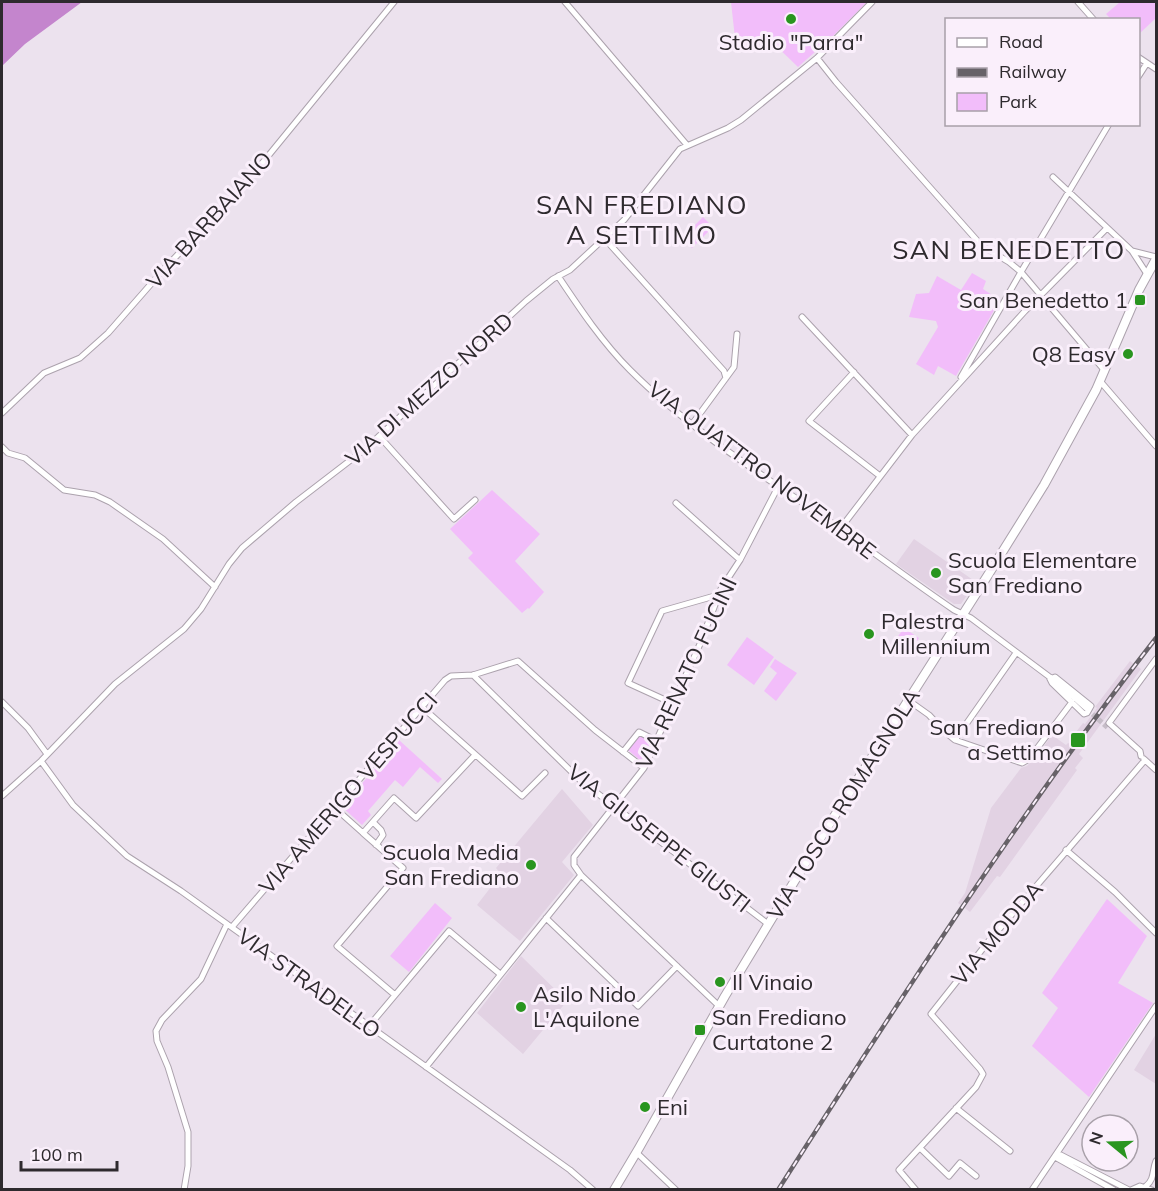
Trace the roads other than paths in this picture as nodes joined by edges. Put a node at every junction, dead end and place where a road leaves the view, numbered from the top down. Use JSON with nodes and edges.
{"nodes":[{"id":1,"x":394,"y":2,"type":"edge"},
{"id":2,"x":565,"y":2,"type":"edge"},
{"id":3,"x":872,"y":2,"type":"edge"},
{"id":4,"x":1078,"y":2,"type":"edge"},
{"id":5,"x":1092,"y":18,"type":"edge"},
{"id":6,"x":817,"y":58,"type":"junction"},
{"id":7,"x":1140,"y":58,"type":"edge"},
{"id":8,"x":1147,"y":63,"type":"junction"},
{"id":9,"x":1156,"y":69,"type":"edge"},
{"id":10,"x":1140,"y":74,"type":"edge"},
{"id":11,"x":1108,"y":126,"type":"edge"},
{"id":12,"x":687,"y":145,"type":"junction"},
{"id":13,"x":1053,"y":177,"type":"dead end"},
{"id":14,"x":1069,"y":192,"type":"junction"},
{"id":15,"x":1107,"y":228,"type":"junction"},
{"id":16,"x":605,"y":239,"type":"junction"},
{"id":17,"x":1132,"y":251,"type":"junction"},
{"id":18,"x":1156,"y":258,"type":"edge"},
{"id":19,"x":1021,"y":272,"type":"junction"},
{"id":20,"x":1147,"y":274,"type":"junction"},
{"id":21,"x":558,"y":276,"type":"junction"},
{"id":22,"x":1040,"y":296,"type":"junction"},
{"id":23,"x":802,"y":317,"type":"dead end"},
{"id":24,"x":737,"y":334,"type":"dead end"},
{"id":25,"x":1104,"y":371,"type":"junction"},
{"id":26,"x":854,"y":372,"type":"junction"},
{"id":27,"x":726,"y":378,"type":"junction"},
{"id":28,"x":960,"y":381,"type":"junction"},
{"id":29,"x":1100,"y":381,"type":"junction"},
{"id":30,"x":2,"y":412,"type":"edge"},
{"id":31,"x":693,"y":423,"type":"junction"},
{"id":32,"x":912,"y":435,"type":"junction"},
{"id":33,"x":379,"y":436,"type":"junction"},
{"id":34,"x":1156,"y":446,"type":"edge"},
{"id":35,"x":2,"y":447,"type":"edge"},
{"id":36,"x":880,"y":476,"type":"junction"},
{"id":37,"x":778,"y":487,"type":"junction"},
{"id":38,"x":475,"y":500,"type":"dead end"},
{"id":39,"x":676,"y":503,"type":"dead end"},
{"id":40,"x":840,"y":529,"type":"junction"},
{"id":41,"x":740,"y":560,"type":"junction"},
{"id":42,"x":215,"y":587,"type":"junction"},
{"id":43,"x":718,"y":595,"type":"junction"},
{"id":44,"x":963,"y":613,"type":"junction"},
{"id":45,"x":1016,"y":653,"type":"junction"},
{"id":46,"x":1156,"y":659,"type":"edge"},
{"id":47,"x":473,"y":675,"type":"junction"},
{"id":48,"x":1050,"y":679,"type":"junction"},
{"id":49,"x":908,"y":700,"type":"junction"},
{"id":50,"x":2,"y":702,"type":"edge"},
{"id":51,"x":1072,"y":702,"type":"junction"},
{"id":52,"x":674,"y":704,"type":"junction"},
{"id":53,"x":422,"y":707,"type":"junction"},
{"id":54,"x":1087,"y":709,"type":"tunnel mouth"},
{"id":55,"x":955,"y":740,"type":"junction"},
{"id":56,"x":657,"y":741,"type":"junction"},
{"id":57,"x":623,"y":752,"type":"junction"},
{"id":58,"x":47,"y":754,"type":"junction"},
{"id":59,"x":475,"y":755,"type":"junction"},
{"id":60,"x":1143,"y":758,"type":"junction"},
{"id":61,"x":1156,"y":760,"type":"edge"},
{"id":62,"x":41,"y":761,"type":"junction"},
{"id":63,"x":1151,"y":765,"type":"junction"},
{"id":64,"x":644,"y":768,"type":"junction"},
{"id":65,"x":1156,"y":770,"type":"edge"},
{"id":66,"x":545,"y":772,"type":"dead end"},
{"id":67,"x":2,"y":796,"type":"edge"},
{"id":68,"x":614,"y":806,"type":"junction"},
{"id":69,"x":335,"y":808,"type":"junction"},
{"id":70,"x":373,"y":822,"type":"junction"},
{"id":71,"x":363,"y":833,"type":"junction"},
{"id":72,"x":376,"y":844,"type":"junction"},
{"id":73,"x":1066,"y":850,"type":"junction"},
{"id":74,"x":581,"y":875,"type":"junction"},
{"id":75,"x":546,"y":918,"type":"junction"},
{"id":76,"x":768,"y":924,"type":"junction"},
{"id":77,"x":230,"y":926,"type":"junction"},
{"id":78,"x":1156,"y":933,"type":"edge"},
{"id":79,"x":677,"y":966,"type":"junction"},
{"id":80,"x":500,"y":974,"type":"junction"},
{"id":81,"x":395,"y":995,"type":"junction"},
{"id":82,"x":1156,"y":1005,"type":"edge"},
{"id":83,"x":719,"y":1006,"type":"junction"},
{"id":84,"x":369,"y":1026,"type":"junction"},
{"id":85,"x":426,"y":1067,"type":"junction"},
{"id":86,"x":956,"y":1108,"type":"junction"},
{"id":87,"x":920,"y":1148,"type":"junction"},
{"id":88,"x":1010,"y":1151,"type":"dead end"},
{"id":89,"x":637,"y":1153,"type":"junction"},
{"id":90,"x":1056,"y":1155,"type":"junction"},
{"id":91,"x":1156,"y":1161,"type":"edge"},
{"id":92,"x":976,"y":1176,"type":"dead end"},
{"id":93,"x":1149,"y":1188,"type":"edge"},
{"id":94,"x":184,"y":1190,"type":"edge"},
{"id":95,"x":592,"y":1190,"type":"edge"},
{"id":96,"x":614,"y":1190,"type":"edge"},
{"id":97,"x":676,"y":1190,"type":"edge"},
{"id":98,"x":916,"y":1190,"type":"edge"},
{"id":99,"x":1032,"y":1190,"type":"edge"},
{"id":100,"x":1114,"y":1190,"type":"edge"},
{"id":101,"x":1130,"y":1190,"type":"edge"}],
"edges":[{"from":1,"to":30,"type":"street","name":"VIA BARBAIANO"},
{"from":2,"to":12,"type":"street"},
{"from":3,"to":6,"type":"street","name":"VIA DI MEZZO NORD"},
{"from":4,"to":5,"type":"street"},
{"from":6,"to":12,"type":"street","name":"VIA DI MEZZO NORD"},
{"from":6,"to":19,"type":"street"},
{"from":7,"to":8,"type":"street"},
{"from":8,"to":9,"type":"street"},
{"from":8,"to":10,"type":"street"},
{"from":11,"to":14,"type":"street"},
{"from":12,"to":16,"type":"street","name":"VIA DI MEZZO NORD"},
{"from":13,"to":14,"type":"street"},
{"from":14,"to":15,"type":"street"},
{"from":14,"to":19,"type":"street"},
{"from":15,"to":17,"type":"street"},
{"from":15,"to":22,"type":"street"},
{"from":16,"to":21,"type":"street","name":"VIA DI MEZZO NORD"},
{"from":16,"to":27,"type":"street"},
{"from":17,"to":18,"type":"street"},
{"from":17,"to":20,"type":"street"},
{"from":18,"to":20,"type":"main road","name":"VIA TOSCO ROMAGNOLA"},
{"from":19,"to":22,"type":"street"},
{"from":19,"to":28,"type":"street"},
{"from":20,"to":25,"type":"main road","name":"VIA TOSCO ROMAGNOLA"},
{"from":21,"to":31,"type":"street","name":"VIA QUATTRO NOVEMBRE"},
{"from":21,"to":33,"type":"street","name":"VIA DI MEZZO NORD"},
{"from":22,"to":25,"type":"street"},
{"from":22,"to":28,"type":"street"},
{"from":23,"to":26,"type":"street"},
{"from":24,"to":27,"type":"street"},
{"from":25,"to":29,"type":"main road","name":"VIA TOSCO ROMAGNOLA"},
{"from":26,"to":32,"type":"street"},
{"from":26,"to":36,"type":"street"},
{"from":27,"to":31,"type":"street"},
{"from":28,"to":32,"type":"street"},
{"from":29,"to":34,"type":"street"},
{"from":29,"to":44,"type":"main road","name":"VIA TOSCO ROMAGNOLA"},
{"from":31,"to":37,"type":"street","name":"VIA QUATTRO NOVEMBRE"},
{"from":32,"to":36,"type":"street"},
{"from":33,"to":38,"type":"street"},
{"from":33,"to":42,"type":"street","name":"VIA DI MEZZO NORD"},
{"from":35,"to":42,"type":"street"},
{"from":36,"to":40,"type":"street"},
{"from":37,"to":40,"type":"street","name":"VIA QUATTRO NOVEMBRE"},
{"from":37,"to":41,"type":"street","name":"VIA RENATO FUCINI"},
{"from":39,"to":41,"type":"street","name":"VIA RENATO FUCINI"},
{"from":40,"to":44,"type":"street","name":"VIA QUATTRO NOVEMBRE"},
{"from":41,"to":43,"type":"street","name":"VIA RENATO FUCINI"},
{"from":42,"to":58,"type":"street","name":"VIA DI MEZZO NORD"},
{"from":43,"to":52,"type":"street","name":"VIA RENATO FUCINI"},
{"from":43,"to":52,"type":"street"},
{"from":44,"to":45,"type":"street","name":"VIA QUATTRO NOVEMBRE"},
{"from":44,"to":49,"type":"main road","name":"VIA TOSCO ROMAGNOLA"},
{"from":45,"to":48,"type":"street","name":"VIA QUATTRO NOVEMBRE"},
{"from":45,"to":55,"type":"street"},
{"from":46,"to":60,"type":"street"},
{"from":47,"to":53,"type":"street","name":"VIA AMERIGO VESPUCCI"},
{"from":47,"to":57,"type":"street","name":"VIA AMERIGO VESPUCCI"},
{"from":47,"to":68,"type":"street","name":"VIA GIUSEPPE GIUSTI"},
{"from":48,"to":51,"type":"street"},
{"from":48,"to":51,"type":"street"},
{"from":48,"to":54,"type":"street"},
{"from":49,"to":55,"type":"street"},
{"from":49,"to":76,"type":"main road","name":"VIA TOSCO ROMAGNOLA"},
{"from":50,"to":58,"type":"street"},
{"from":51,"to":55,"type":"street"},
{"from":52,"to":56,"type":"street","name":"VIA RENATO FUCINI"},
{"from":53,"to":59,"type":"street"},
{"from":53,"to":69,"type":"street","name":"VIA AMERIGO VESPUCCI"},
{"from":56,"to":57,"type":"street"},
{"from":56,"to":64,"type":"street","name":"VIA RENATO FUCINI"},
{"from":57,"to":64,"type":"street"},
{"from":58,"to":62,"type":"street","name":"VIA DI MEZZO NORD"},
{"from":59,"to":66,"type":"street"},
{"from":59,"to":70,"type":"street"},
{"from":60,"to":63,"type":"street"},
{"from":60,"to":73,"type":"street","name":"VIA MODDA"},
{"from":61,"to":63,"type":"street"},
{"from":62,"to":67,"type":"street","name":"VIA DI MEZZO NORD"},
{"from":62,"to":77,"type":"street","name":"VIA STRADELLO"},
{"from":63,"to":65,"type":"street"},
{"from":64,"to":68,"type":"street","name":"VIA RENATO FUCINI"},
{"from":68,"to":74,"type":"street","name":"VIA RENATO FUCINI"},
{"from":68,"to":76,"type":"street","name":"VIA GIUSEPPE GIUSTI"},
{"from":69,"to":71,"type":"street"},
{"from":69,"to":77,"type":"street","name":"VIA AMERIGO VESPUCCI"},
{"from":70,"to":71,"type":"street"},
{"from":70,"to":72,"type":"street"},
{"from":71,"to":72,"type":"street"},
{"from":72,"to":81,"type":"street"},
{"from":73,"to":78,"type":"street"},
{"from":73,"to":86,"type":"street","name":"VIA MODDA"},
{"from":74,"to":75,"type":"street"},
{"from":74,"to":79,"type":"street"},
{"from":75,"to":79,"type":"street"},
{"from":75,"to":80,"type":"street"},
{"from":76,"to":83,"type":"main road","name":"VIA TOSCO ROMAGNOLA"},
{"from":77,"to":84,"type":"street","name":"VIA STRADELLO"},
{"from":77,"to":94,"type":"street","name":"VIA AMERIGO VESPUCCI"},
{"from":79,"to":83,"type":"street"},
{"from":80,"to":81,"type":"street"},
{"from":80,"to":85,"type":"street"},
{"from":81,"to":84,"type":"street"},
{"from":82,"to":90,"type":"street"},
{"from":83,"to":89,"type":"main road","name":"VIA TOSCO ROMAGNOLA"},
{"from":84,"to":85,"type":"street","name":"VIA STRADELLO"},
{"from":85,"to":95,"type":"street","name":"VIA STRADELLO"},
{"from":86,"to":87,"type":"street","name":"VIA MODDA"},
{"from":86,"to":88,"type":"street"},
{"from":87,"to":92,"type":"street"},
{"from":87,"to":98,"type":"street","name":"VIA MODDA"},
{"from":89,"to":96,"type":"main road","name":"VIA TOSCO ROMAGNOLA"},
{"from":89,"to":97,"type":"street"},
{"from":90,"to":99,"type":"street"},
{"from":90,"to":100,"type":"street"},
{"from":90,"to":101,"type":"street"},
{"from":91,"to":93,"type":"street"},
{"from":93,"to":101,"type":"street"}]}
